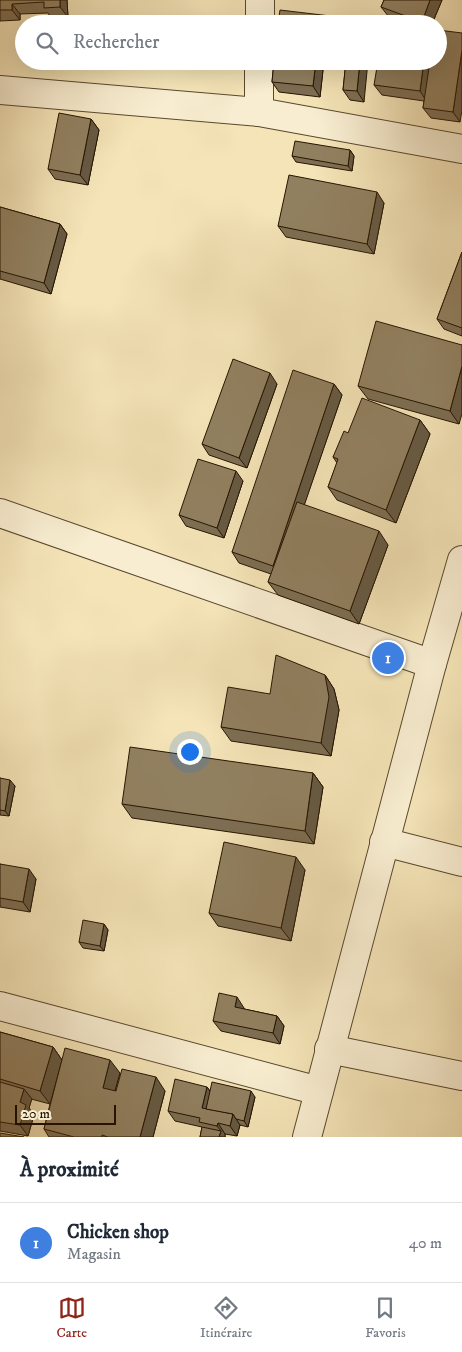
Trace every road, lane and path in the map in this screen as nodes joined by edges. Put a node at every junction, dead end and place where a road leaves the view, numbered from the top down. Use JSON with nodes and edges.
{"nodes":[{"id":1,"x":260,"y":0,"type":"edge"},
{"id":2,"x":260,"y":15,"type":"edge"},
{"id":3,"x":259,"y":70,"type":"edge"},
{"id":4,"x":0,"y":90,"type":"edge"},
{"id":5,"x":259,"y":112,"type":"junction"},
{"id":6,"x":462,"y":149,"type":"edge"},
{"id":7,"x":0,"y":513,"type":"edge"},
{"id":8,"x":462,"y":560,"type":"edge"},
{"id":9,"x":432,"y":664,"type":"junction"},
{"id":10,"x":384,"y":842,"type":"junction"},
{"id":11,"x":462,"y":862,"type":"edge"},
{"id":12,"x":0,"y":1006,"type":"edge"},
{"id":13,"x":329,"y":1049,"type":"junction"},
{"id":14,"x":462,"y":1076,"type":"edge"},
{"id":15,"x":319,"y":1091,"type":"junction"},
{"id":16,"x":307,"y":1137,"type":"edge"}],
"edges":[{"from":1,"to":2,"type":"street"},
{"from":3,"to":5,"type":"street"},
{"from":4,"to":5,"type":"street"},
{"from":5,"to":6,"type":"street"},
{"from":7,"to":9,"type":"street"},
{"from":8,"to":9,"type":"street"},
{"from":9,"to":10,"type":"street"},
{"from":10,"to":11,"type":"street"},
{"from":10,"to":13,"type":"street"},
{"from":12,"to":15,"type":"street"},
{"from":13,"to":14,"type":"street"},
{"from":13,"to":15,"type":"street"},
{"from":15,"to":16,"type":"street"}]}
